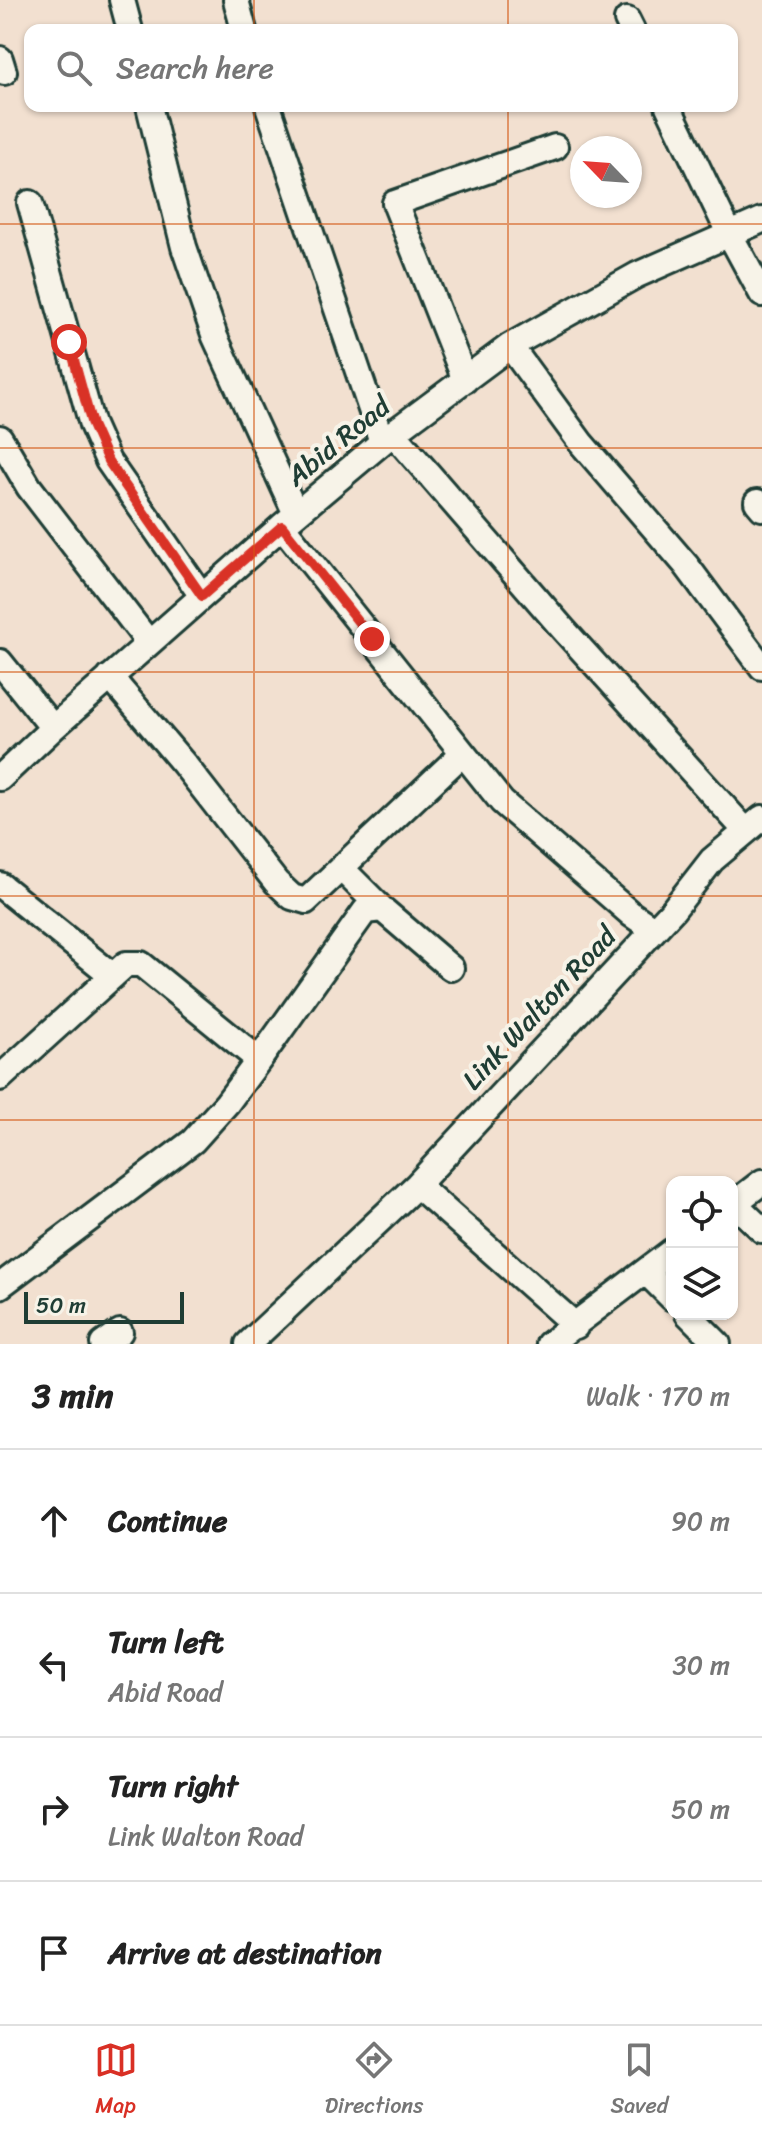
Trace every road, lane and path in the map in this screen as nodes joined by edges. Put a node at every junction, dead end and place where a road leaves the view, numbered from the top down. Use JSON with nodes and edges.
{"nodes":[{"id":1,"x":122,"y":0,"type":"edge"},
{"id":2,"x":236,"y":0,"type":"edge"},
{"id":3,"x":128,"y":24,"type":"edge"},
{"id":4,"x":242,"y":24,"type":"edge"},
{"id":5,"x":150,"y":112,"type":"edge"},
{"id":6,"x":270,"y":112,"type":"edge"},
{"id":7,"x":671,"y":112,"type":"edge"},
{"id":8,"x":555,"y":147,"type":"dead end"},
{"id":9,"x":30,"y":203,"type":"dead end"},
{"id":10,"x":762,"y":220,"type":"edge"},
{"id":11,"x":730,"y":235,"type":"junction"},
{"id":12,"x":762,"y":294,"type":"edge"},
{"id":13,"x":510,"y":346,"type":"junction"},
{"id":14,"x":465,"y":380,"type":"junction"},
{"id":15,"x":0,"y":438,"type":"edge"},
{"id":16,"x":388,"y":438,"type":"junction"},
{"id":17,"x":289,"y":520,"type":"junction"},
{"id":18,"x":202,"y":596,"type":"junction"},
{"id":19,"x":149,"y":643,"type":"junction"},
{"id":20,"x":0,"y":662,"type":"edge"},
{"id":21,"x":762,"y":667,"type":"edge"},
{"id":22,"x":110,"y":677,"type":"junction"},
{"id":23,"x":53,"y":728,"type":"junction"},
{"id":24,"x":463,"y":753,"type":"junction"},
{"id":25,"x":0,"y":778,"type":"edge"},
{"id":26,"x":754,"y":825,"type":"edge"},
{"id":27,"x":341,"y":868,"type":"junction"},
{"id":28,"x":0,"y":885,"type":"edge"},
{"id":29,"x":382,"y":909,"type":"junction"},
{"id":30,"x":653,"y":929,"type":"junction"},
{"id":31,"x":451,"y":968,"type":"dead end"},
{"id":32,"x":113,"y":976,"type":"junction"},
{"id":33,"x":259,"y":1060,"type":"junction"},
{"id":34,"x":0,"y":1078,"type":"edge"},
{"id":35,"x":762,"y":1182,"type":"edge"},
{"id":36,"x":417,"y":1185,"type":"junction"},
{"id":37,"x":738,"y":1200,"type":"edge"},
{"id":38,"x":738,"y":1208,"type":"edge"},
{"id":39,"x":762,"y":1230,"type":"edge"},
{"id":40,"x":666,"y":1256,"type":"edge"},
{"id":41,"x":646,"y":1272,"type":"junction"},
{"id":42,"x":0,"y":1286,"type":"edge"},
{"id":43,"x":666,"y":1292,"type":"edge"},
{"id":44,"x":694,"y":1320,"type":"edge"},
{"id":45,"x":576,"y":1326,"type":"junction"},
{"id":46,"x":248,"y":1344,"type":"edge"},
{"id":47,"x":549,"y":1344,"type":"edge"},
{"id":48,"x":718,"y":1344,"type":"edge"}],
"edges":[{"from":1,"to":3,"type":"street"},
{"from":2,"to":4,"type":"street"},
{"from":5,"to":17,"type":"street","name":"Link Walton Road"},
{"from":6,"to":16,"type":"street"},
{"from":7,"to":11,"type":"street"},
{"from":8,"to":14,"type":"street"},
{"from":9,"to":18,"type":"street"},
{"from":10,"to":11,"type":"street","name":"Abid Road"},
{"from":11,"to":12,"type":"street"},
{"from":11,"to":13,"type":"street","name":"Abid Road"},
{"from":13,"to":14,"type":"street","name":"Abid Road"},
{"from":13,"to":21,"type":"street"},
{"from":14,"to":16,"type":"street","name":"Abid Road"},
{"from":15,"to":19,"type":"street"},
{"from":16,"to":17,"type":"street","name":"Abid Road"},
{"from":16,"to":26,"type":"street"},
{"from":17,"to":18,"type":"street","name":"Abid Road"},
{"from":17,"to":24,"type":"street","name":"Link Walton Road"},
{"from":18,"to":19,"type":"street","name":"Abid Road"},
{"from":19,"to":22,"type":"street","name":"Abid Road"},
{"from":20,"to":23,"type":"street"},
{"from":22,"to":23,"type":"street","name":"Abid Road"},
{"from":22,"to":27,"type":"street"},
{"from":23,"to":25,"type":"street","name":"Abid Road"},
{"from":24,"to":27,"type":"street"},
{"from":24,"to":30,"type":"street","name":"Link Walton Road"},
{"from":26,"to":30,"type":"street"},
{"from":27,"to":29,"type":"street"},
{"from":28,"to":32,"type":"street"},
{"from":29,"to":31,"type":"street"},
{"from":29,"to":33,"type":"street"},
{"from":30,"to":36,"type":"street","name":"Link Walton Road"},
{"from":32,"to":33,"type":"street"},
{"from":32,"to":34,"type":"street"},
{"from":33,"to":42,"type":"street"},
{"from":35,"to":37,"type":"street"},
{"from":36,"to":45,"type":"street"},
{"from":36,"to":46,"type":"street","name":"Link Walton Road"},
{"from":38,"to":39,"type":"street"},
{"from":40,"to":41,"type":"street"},
{"from":41,"to":43,"type":"street"},
{"from":41,"to":45,"type":"street"},
{"from":44,"to":48,"type":"street"},
{"from":45,"to":47,"type":"street"}]}
